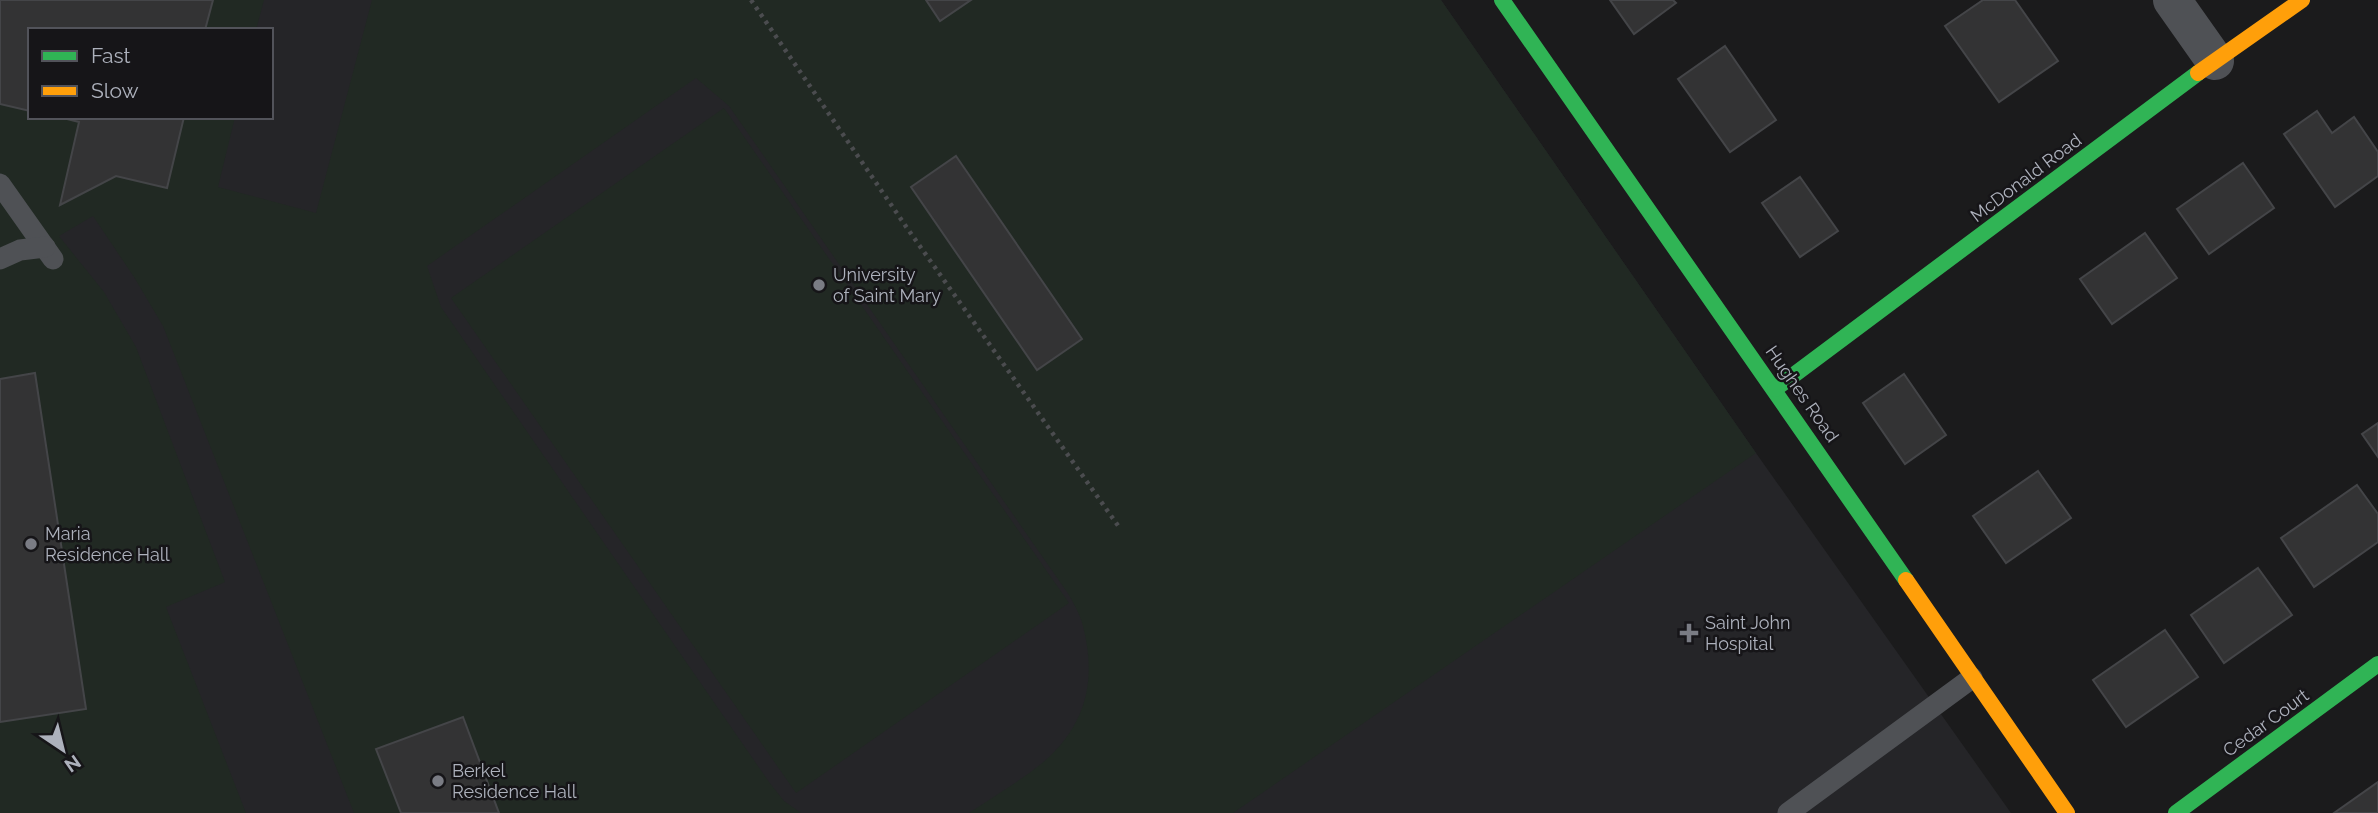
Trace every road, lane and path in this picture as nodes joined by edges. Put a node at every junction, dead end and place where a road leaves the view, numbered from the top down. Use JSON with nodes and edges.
{"nodes":[{"id":1,"x":751,"y":0,"type":"edge"},
{"id":2,"x":1502,"y":0,"type":"edge"},
{"id":3,"x":2172,"y":0,"type":"edge"},
{"id":4,"x":2302,"y":0,"type":"edge"},
{"id":5,"x":2215,"y":61,"type":"junction"},
{"id":6,"x":0,"y":184,"type":"edge"},
{"id":7,"x":0,"y":259,"type":"edge"},
{"id":8,"x":1775,"y":389,"type":"junction"},
{"id":9,"x":1119,"y":527,"type":"dead end"},
{"id":10,"x":2378,"y":664,"type":"edge"},
{"id":11,"x":1972,"y":678,"type":"junction"},
{"id":12,"x":1788,"y":813,"type":"edge"},
{"id":13,"x":2067,"y":813,"type":"edge"},
{"id":14,"x":2176,"y":813,"type":"edge"}],
"edges":[{"from":1,"to":9,"type":"path"},
{"from":2,"to":8,"type":"street","name":"Hughes Road"},
{"from":3,"to":5,"type":"street"},
{"from":4,"to":5,"type":"street","name":"McDonald Road"},
{"from":5,"to":8,"type":"street","name":"McDonald Road"},
{"from":6,"to":7,"type":"lane"},
{"from":8,"to":11,"type":"street","name":"Hughes Road"},
{"from":10,"to":14,"type":"street","name":"Cedar Court"},
{"from":11,"to":12,"type":"lane"},
{"from":11,"to":13,"type":"street","name":"Hughes Road"}]}
